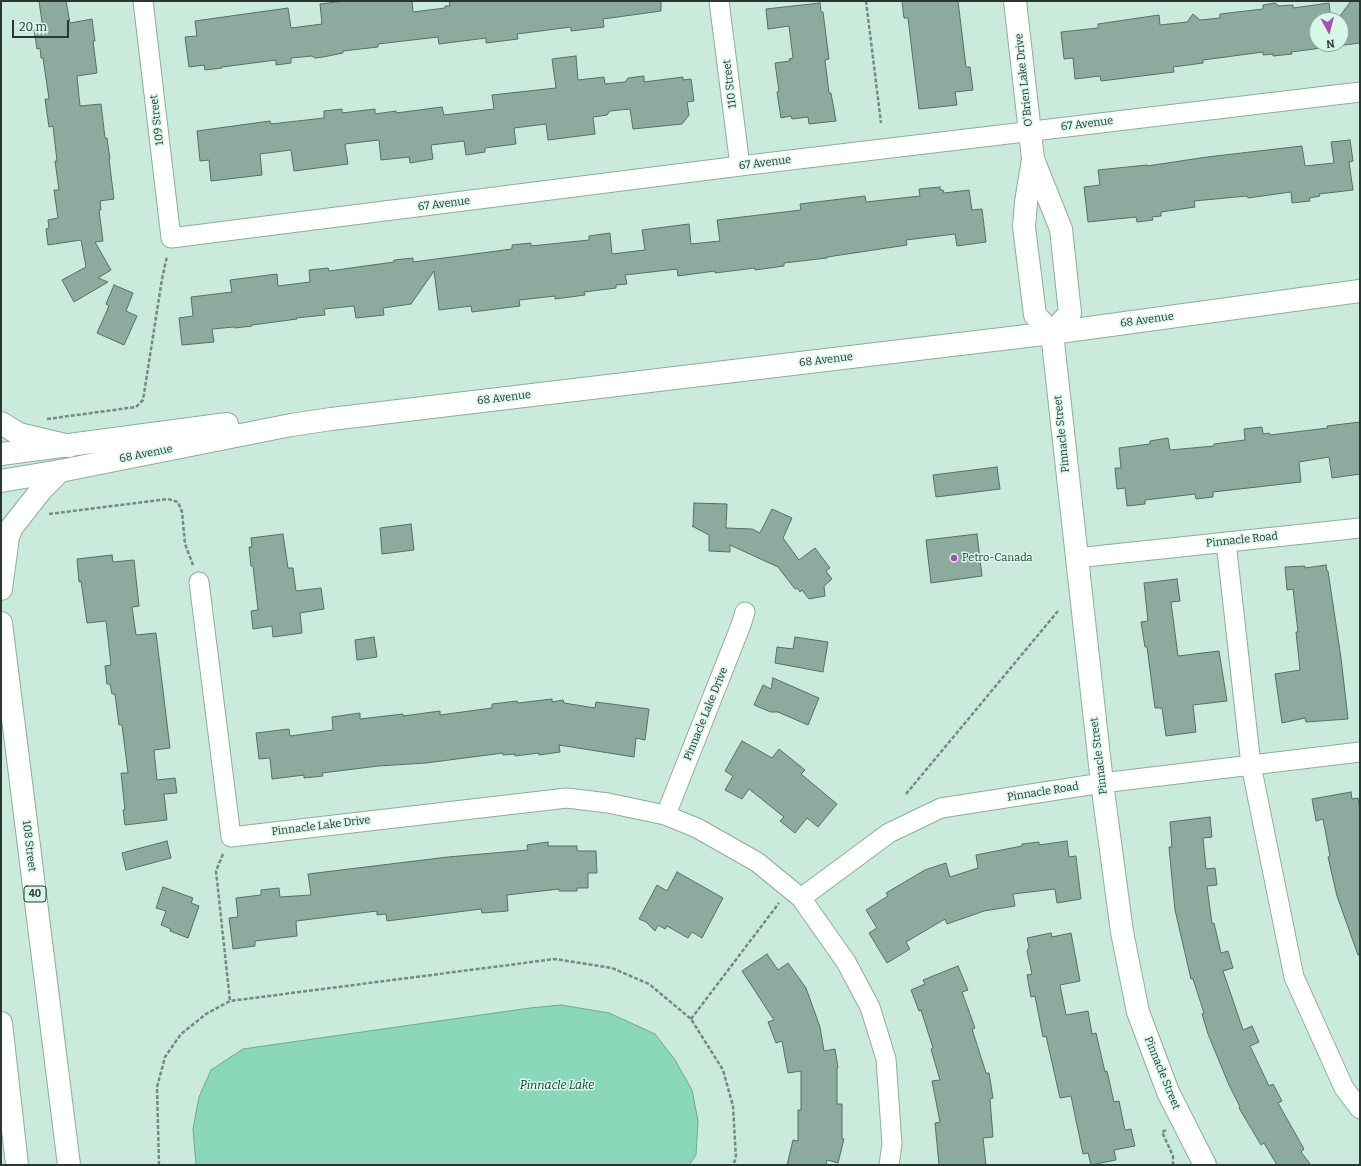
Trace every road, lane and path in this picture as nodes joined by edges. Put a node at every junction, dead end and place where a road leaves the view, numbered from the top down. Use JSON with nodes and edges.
{"nodes":[{"id":1,"x":143,"y":1,"type":"edge"},
{"id":2,"x":720,"y":1,"type":"edge"},
{"id":3,"x":866,"y":1,"type":"edge"},
{"id":4,"x":1015,"y":1,"type":"edge"},
{"id":5,"x":1360,"y":92,"type":"edge"},
{"id":6,"x":881,"y":123,"type":"dead end"},
{"id":7,"x":1029,"y":132,"type":"junction"},
{"id":8,"x":1033,"y":159,"type":"junction"},
{"id":9,"x":740,"y":166,"type":"junction"},
{"id":10,"x":171,"y":238,"type":"junction"},
{"id":11,"x":1360,"y":292,"type":"edge"},
{"id":12,"x":1052,"y":333,"type":"junction"},
{"id":13,"x":42,"y":419,"type":"dead end"},
{"id":14,"x":1,"y":423,"type":"edge"},
{"id":15,"x":291,"y":425,"type":"junction"},
{"id":16,"x":69,"y":446,"type":"junction"},
{"id":17,"x":1,"y":454,"type":"edge"},
{"id":18,"x":60,"y":471,"type":"junction"},
{"id":19,"x":1,"y":482,"type":"edge"},
{"id":20,"x":47,"y":514,"type":"dead end"},
{"id":21,"x":1360,"y":528,"type":"edge"},
{"id":22,"x":1226,"y":542,"type":"junction"},
{"id":23,"x":1076,"y":558,"type":"junction"},
{"id":24,"x":199,"y":582,"type":"joint"},
{"id":25,"x":1,"y":589,"type":"edge"},
{"id":26,"x":1058,"y":611,"type":"dead end"},
{"id":27,"x":745,"y":612,"type":"dead end"},
{"id":28,"x":1,"y":623,"type":"edge"},
{"id":29,"x":1360,"y":752,"type":"edge"},
{"id":30,"x":1251,"y":765,"type":"junction"},
{"id":31,"x":1102,"y":783,"type":"junction"},
{"id":32,"x":906,"y":794,"type":"dead end"},
{"id":33,"x":665,"y":814,"type":"junction"},
{"id":34,"x":231,"y":837,"type":"junction"},
{"id":35,"x":801,"y":898,"type":"junction"},
{"id":36,"x":780,"y":901,"type":"dead end"},
{"id":37,"x":230,"y":1001,"type":"junction"},
{"id":38,"x":691,"y":1019,"type":"junction"},
{"id":39,"x":1,"y":1023,"type":"edge"},
{"id":40,"x":1360,"y":1109,"type":"edge"},
{"id":41,"x":17,"y":1165,"type":"edge"},
{"id":42,"x":69,"y":1165,"type":"edge"},
{"id":43,"x":160,"y":1165,"type":"edge"},
{"id":44,"x":733,"y":1165,"type":"edge"},
{"id":45,"x":889,"y":1165,"type":"edge"},
{"id":46,"x":1205,"y":1165,"type":"edge"}],
"edges":[{"from":1,"to":10,"type":"street","name":"109 Street"},
{"from":2,"to":9,"type":"street","name":"110 Street"},
{"from":3,"to":6,"type":"path"},
{"from":4,"to":7,"type":"main road","name":"O'Brien Lake Drive"},
{"from":5,"to":7,"type":"street","name":"67 Avenue"},
{"from":7,"to":8,"type":"main road","name":"O'Brien Lake Drive"},
{"from":7,"to":9,"type":"street","name":"67 Avenue"},
{"from":8,"to":12,"type":"main road","name":"O'Brien Lake Drive"},
{"from":8,"to":12,"type":"main road","name":"O'Brien Lake Drive"},
{"from":9,"to":10,"type":"street","name":"67 Avenue"},
{"from":10,"to":13,"type":"path"},
{"from":11,"to":12,"type":"main road","name":"68 Avenue"},
{"from":12,"to":15,"type":"main road","name":"68 Avenue"},
{"from":12,"to":23,"type":"main road","name":"Pinnacle Street"},
{"from":14,"to":16,"type":"main road"},
{"from":15,"to":16,"type":"main road","name":"68 Avenue"},
{"from":15,"to":18,"type":"main road","name":"68 Avenue"},
{"from":16,"to":17,"type":"main road","name":"68 Avenue"},
{"from":18,"to":19,"type":"main road","name":"68 Avenue"},
{"from":18,"to":25,"type":"main road"},
{"from":20,"to":24,"type":"path"},
{"from":21,"to":22,"type":"street","name":"Pinnacle Road"},
{"from":22,"to":23,"type":"street","name":"Pinnacle Road"},
{"from":22,"to":30,"type":"street"},
{"from":23,"to":31,"type":"main road","name":"Pinnacle Street"},
{"from":24,"to":34,"type":"street"},
{"from":26,"to":32,"type":"path"},
{"from":27,"to":33,"type":"street","name":"Pinnacle Lake Drive"},
{"from":28,"to":42,"type":"main road","name":"108 Street","number":"40"},
{"from":29,"to":30,"type":"street","name":"Pinnacle Road"},
{"from":30,"to":31,"type":"street","name":"Pinnacle Road"},
{"from":30,"to":40,"type":"street"},
{"from":31,"to":35,"type":"street","name":"Pinnacle Road"},
{"from":31,"to":46,"type":"main road","name":"Pinnacle Street"},
{"from":33,"to":34,"type":"street","name":"Pinnacle Lake Drive"},
{"from":33,"to":35,"type":"street","name":"Pinnacle Lake Drive"},
{"from":34,"to":37,"type":"path"},
{"from":35,"to":45,"type":"street","name":"Pinnacle Lake Drive"},
{"from":36,"to":38,"type":"path"},
{"from":37,"to":38,"type":"path"},
{"from":37,"to":43,"type":"path"},
{"from":38,"to":44,"type":"path"},
{"from":39,"to":41,"type":"main road"}]}
